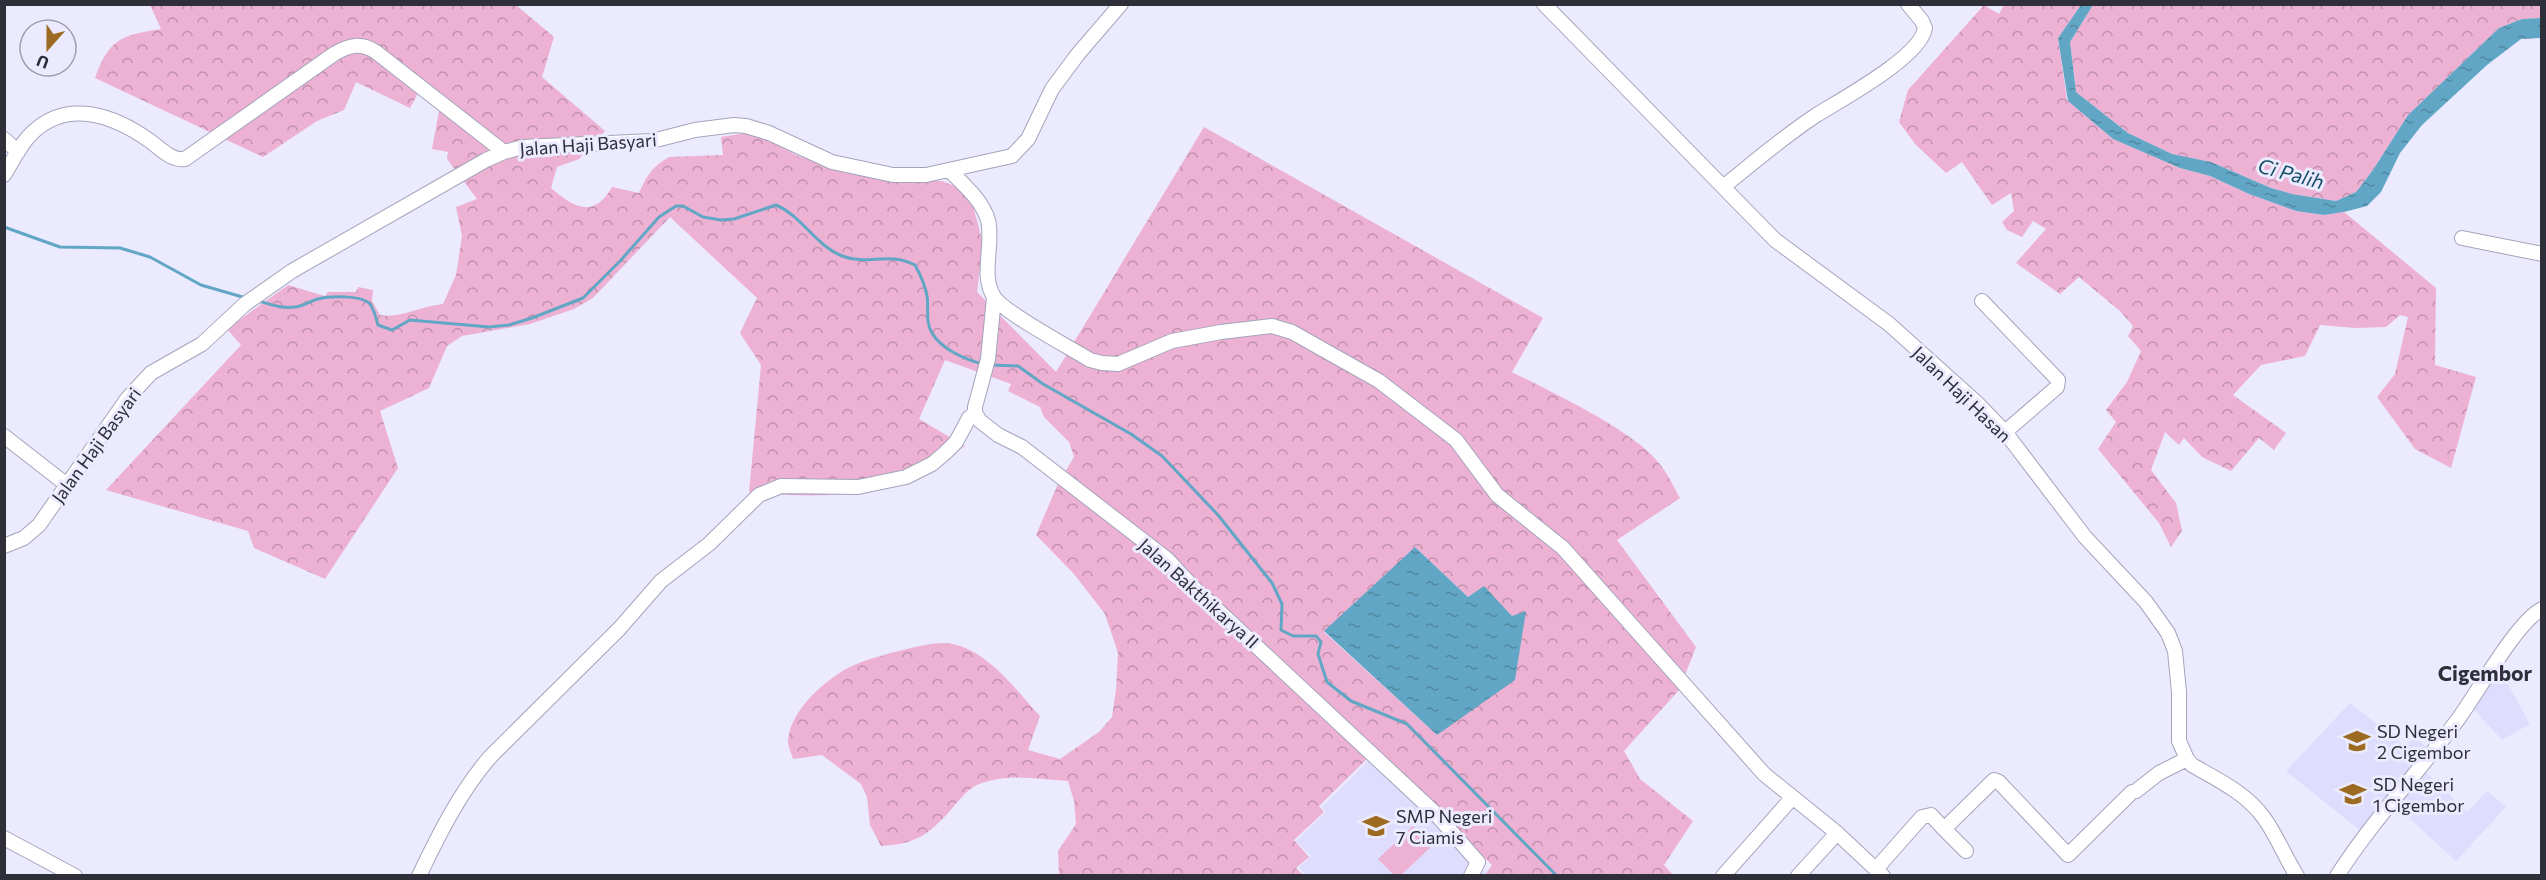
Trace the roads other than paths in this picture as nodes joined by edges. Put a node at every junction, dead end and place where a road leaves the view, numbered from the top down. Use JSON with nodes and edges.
{"nodes":[{"id":1,"x":1121,"y":4,"type":"edge"},
{"id":2,"x":1544,"y":4,"type":"edge"},
{"id":3,"x":1908,"y":4,"type":"edge"},
{"id":4,"x":4,"y":139,"type":"edge"},
{"id":5,"x":18,"y":152,"type":"junction"},
{"id":6,"x":504,"y":152,"type":"junction"},
{"id":7,"x":949,"y":170,"type":"junction"},
{"id":8,"x":4,"y":175,"type":"edge"},
{"id":9,"x":1723,"y":187,"type":"junction"},
{"id":10,"x":2462,"y":238,"type":"dead end"},
{"id":11,"x":2541,"y":254,"type":"edge"},
{"id":12,"x":994,"y":298,"type":"junction"},
{"id":13,"x":1982,"y":301,"type":"dead end"},
{"id":14,"x":975,"y":412,"type":"junction"},
{"id":15,"x":2005,"y":432,"type":"junction"},
{"id":16,"x":4,"y":436,"type":"edge"},
{"id":17,"x":67,"y":485,"type":"junction"},
{"id":18,"x":4,"y":546,"type":"edge"},
{"id":19,"x":2541,"y":609,"type":"edge"},
{"id":20,"x":2187,"y":759,"type":"junction"},
{"id":21,"x":1792,"y":798,"type":"junction"},
{"id":22,"x":1944,"y":829,"type":"junction"},
{"id":23,"x":1837,"y":833,"type":"junction"},
{"id":24,"x":4,"y":838,"type":"edge"},
{"id":25,"x":1966,"y":850,"type":"dead end"},
{"id":26,"x":1880,"y":873,"type":"edge"},
{"id":27,"x":75,"y":876,"type":"edge"},
{"id":28,"x":419,"y":876,"type":"edge"},
{"id":29,"x":1471,"y":876,"type":"edge"},
{"id":30,"x":1723,"y":876,"type":"edge"},
{"id":31,"x":1797,"y":876,"type":"edge"},
{"id":32,"x":2296,"y":876,"type":"edge"},
{"id":33,"x":2337,"y":876,"type":"edge"}],
"edges":[{"from":1,"to":7,"type":"street","name":"Jalan Haji Basyari"},
{"from":2,"to":9,"type":"street","name":"Jalan Haji Hasan"},
{"from":3,"to":9,"type":"street"},
{"from":4,"to":5,"type":"street"},
{"from":5,"to":6,"type":"street"},
{"from":5,"to":8,"type":"street"},
{"from":6,"to":7,"type":"street","name":"Jalan Haji Basyari"},
{"from":6,"to":17,"type":"street","name":"Jalan Haji Basyari"},
{"from":7,"to":12,"type":"street"},
{"from":9,"to":15,"type":"street","name":"Jalan Haji Hasan"},
{"from":10,"to":11,"type":"street"},
{"from":12,"to":14,"type":"street"},
{"from":12,"to":21,"type":"street"},
{"from":13,"to":15,"type":"street"},
{"from":14,"to":28,"type":"street"},
{"from":14,"to":29,"type":"street","name":"Jalan Bakthikarya II"},
{"from":15,"to":20,"type":"street","name":"Jalan Haji Hasan"},
{"from":16,"to":17,"type":"street"},
{"from":17,"to":18,"type":"street","name":"Jalan Haji Basyari"},
{"from":19,"to":33,"type":"street"},
{"from":20,"to":22,"type":"street"},
{"from":20,"to":32,"type":"street"},
{"from":21,"to":23,"type":"street"},
{"from":21,"to":30,"type":"street"},
{"from":22,"to":25,"type":"street"},
{"from":22,"to":26,"type":"street"},
{"from":23,"to":26,"type":"street"},
{"from":23,"to":31,"type":"street"},
{"from":24,"to":27,"type":"street"}]}
